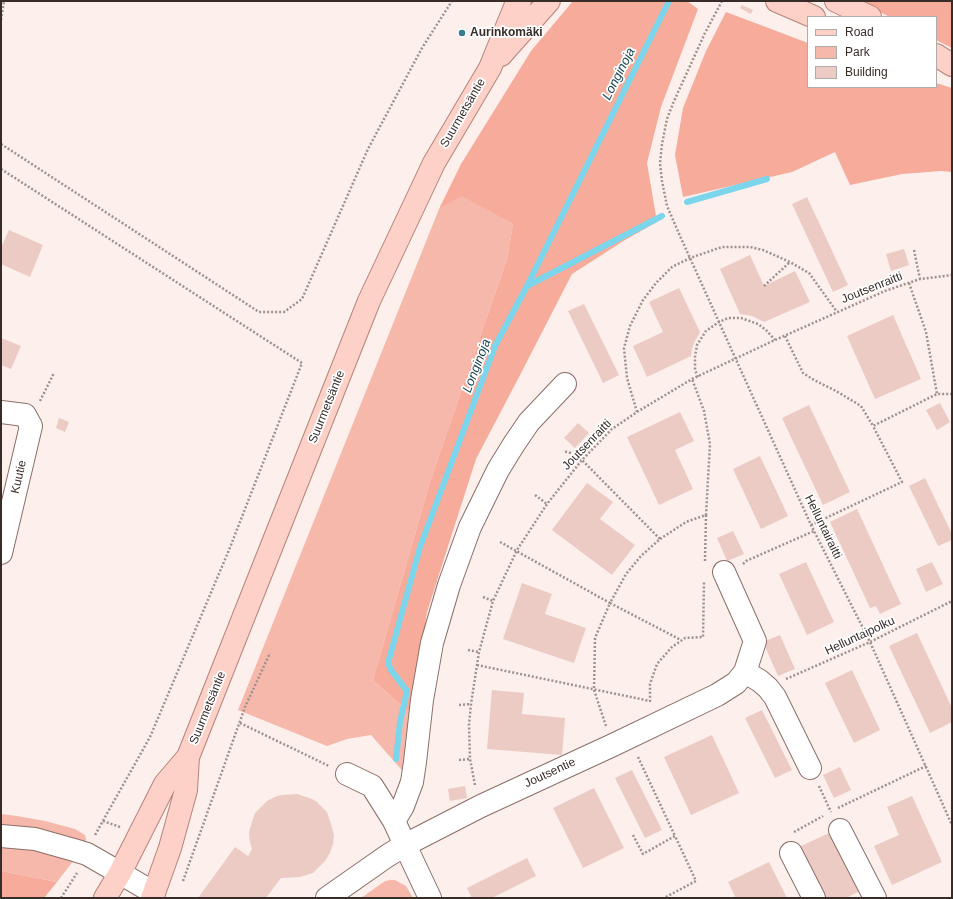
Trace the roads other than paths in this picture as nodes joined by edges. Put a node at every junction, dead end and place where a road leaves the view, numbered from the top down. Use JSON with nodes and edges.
{"nodes":[{"id":1,"x":520,"y":1,"type":"edge"},
{"id":2,"x":549,"y":1,"type":"edge"},
{"id":3,"x":777,"y":1,"type":"edge"},
{"id":4,"x":836,"y":1,"type":"edge"},
{"id":5,"x":812,"y":16,"type":"edge"},
{"id":6,"x":868,"y":16,"type":"edge"},
{"id":7,"x":937,"y":56,"type":"edge"},
{"id":8,"x":937,"y":63,"type":"edge"},
{"id":9,"x":952,"y":66,"type":"edge"},
{"id":10,"x":490,"y":68,"type":"junction"},
{"id":11,"x":565,"y":384,"type":"dead end"},
{"id":12,"x":1,"y":412,"type":"edge"},
{"id":13,"x":1,"y":553,"type":"edge"},
{"id":14,"x":718,"y":576,"type":"road end"},
{"id":15,"x":745,"y":672,"type":"junction"},
{"id":16,"x":188,"y":757,"type":"junction"},
{"id":17,"x":810,"y":768,"type":"road end"},
{"id":18,"x":347,"y":774,"type":"road end"},
{"id":19,"x":394,"y":821,"type":"junction"},
{"id":20,"x":836,"y":821,"type":"road end"},
{"id":21,"x":1,"y":836,"type":"edge"},
{"id":22,"x":405,"y":845,"type":"junction"},
{"id":23,"x":791,"y":853,"type":"road end"},
{"id":24,"x":120,"y":873,"type":"junction"},
{"id":25,"x":153,"y":896,"type":"edge"},
{"id":26,"x":105,"y":898,"type":"edge"},
{"id":27,"x":327,"y":898,"type":"edge"},
{"id":28,"x":430,"y":898,"type":"edge"},
{"id":29,"x":814,"y":898,"type":"edge"},
{"id":30,"x":874,"y":898,"type":"edge"}],
"edges":[{"from":1,"to":10,"type":"main road","name":"Suurmetsäntie"},
{"from":2,"to":10,"type":"main road","name":"Suurmetsäntie"},
{"from":3,"to":5,"type":"main road"},
{"from":4,"to":6,"type":"main road"},
{"from":7,"to":9,"type":"main road"},
{"from":8,"to":9,"type":"main road"},
{"from":10,"to":16,"type":"main road","name":"Suurmetsäntie"},
{"from":11,"to":19,"type":"street"},
{"from":12,"to":13,"type":"street","name":"Kuutie"},
{"from":14,"to":15,"type":"street"},
{"from":15,"to":17,"type":"street"},
{"from":15,"to":22,"type":"street","name":"Joutsentie"},
{"from":16,"to":24,"type":"main road","name":"Suurmetsäntie"},
{"from":16,"to":25,"type":"main road","name":"Suurmetsäntie"},
{"from":18,"to":19,"type":"street"},
{"from":19,"to":22,"type":"street"},
{"from":20,"to":30,"type":"street"},
{"from":21,"to":24,"type":"street"},
{"from":22,"to":27,"type":"street","name":"Joutsentie"},
{"from":22,"to":28,"type":"street"},
{"from":23,"to":29,"type":"street"},
{"from":24,"to":25,"type":"street"},
{"from":24,"to":26,"type":"main road","name":"Suurmetsäntie"}]}
